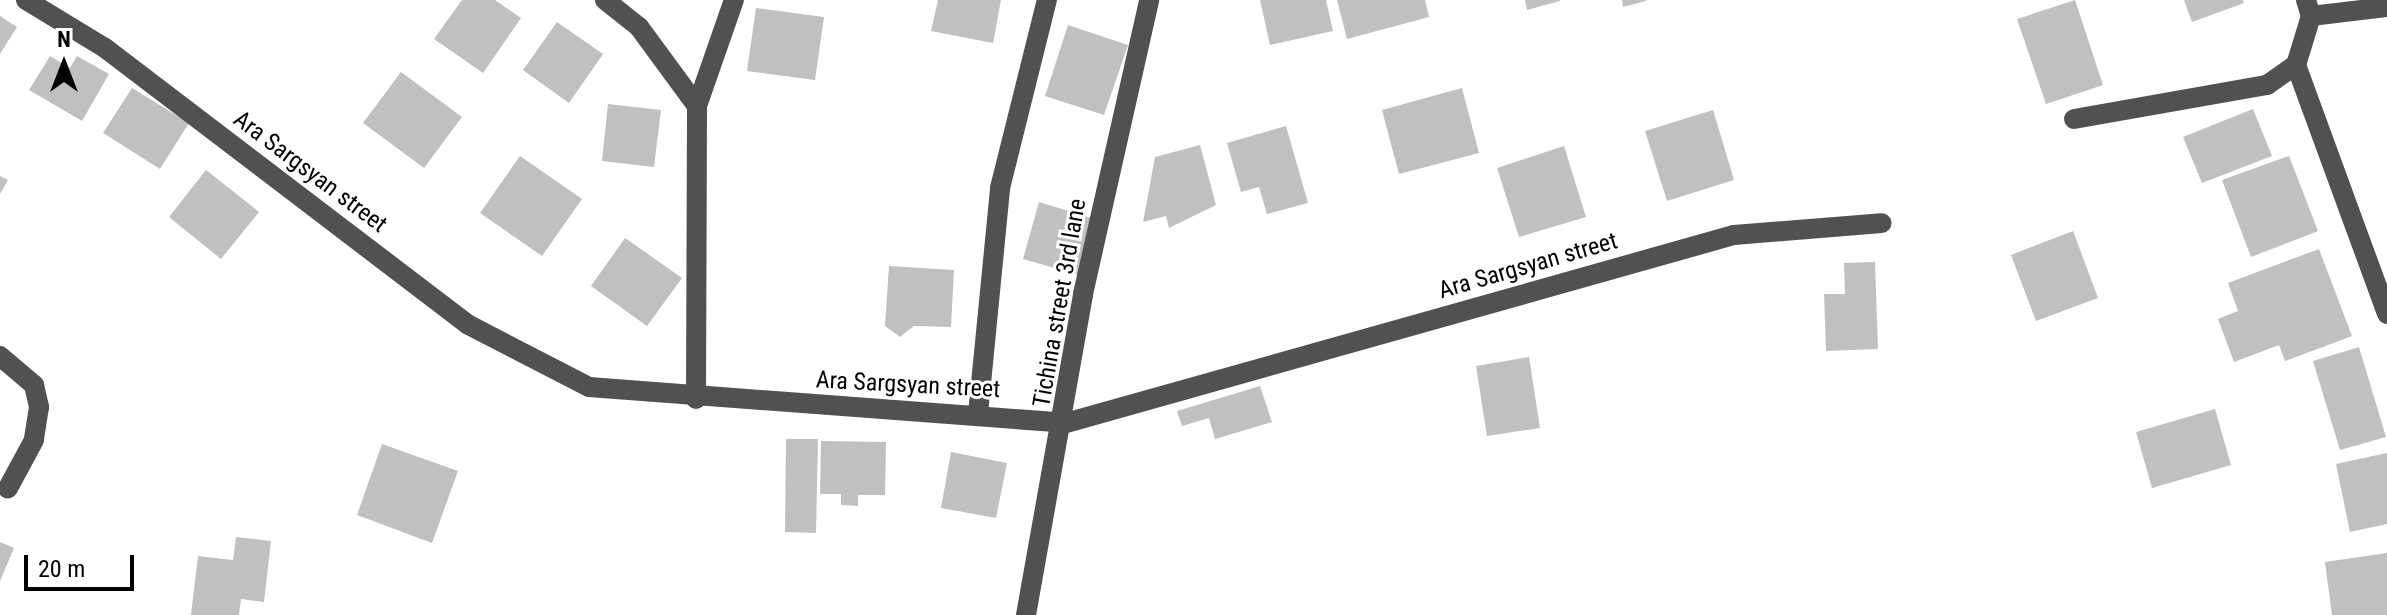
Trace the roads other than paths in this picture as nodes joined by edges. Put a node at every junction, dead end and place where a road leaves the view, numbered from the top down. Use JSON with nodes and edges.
{"nodes":[{"id":1,"x":26,"y":0,"type":"edge"},
{"id":2,"x":605,"y":0,"type":"edge"},
{"id":3,"x":734,"y":0,"type":"edge"},
{"id":4,"x":1047,"y":0,"type":"edge"},
{"id":5,"x":1149,"y":0,"type":"edge"},
{"id":6,"x":2387,"y":7,"type":"edge"},
{"id":7,"x":2309,"y":8,"type":"edge"},
{"id":8,"x":2296,"y":65,"type":"junction"},
{"id":9,"x":697,"y":106,"type":"junction"},
{"id":10,"x":2074,"y":119,"type":"dead end"},
{"id":11,"x":1882,"y":223,"type":"dead end"},
{"id":12,"x":2387,"y":314,"type":"edge"},
{"id":13,"x":0,"y":356,"type":"edge"},
{"id":14,"x":696,"y":399,"type":"junction"},
{"id":15,"x":978,"y":414,"type":"junction"},
{"id":16,"x":1066,"y":423,"type":"junction"},
{"id":17,"x":8,"y":488,"type":"dead end"},
{"id":18,"x":1026,"y":615,"type":"edge"}],
"edges":[{"from":1,"to":14,"type":"street","name":"Ara Sargsyan street"},
{"from":2,"to":9,"type":"street"},
{"from":3,"to":9,"type":"street"},
{"from":4,"to":15,"type":"street"},
{"from":5,"to":16,"type":"street","name":"Tichina street 3rd lane"},
{"from":6,"to":7,"type":"street"},
{"from":7,"to":8,"type":"street"},
{"from":8,"to":10,"type":"street"},
{"from":8,"to":12,"type":"street"},
{"from":9,"to":14,"type":"street"},
{"from":11,"to":16,"type":"street","name":"Ara Sargsyan street"},
{"from":13,"to":17,"type":"street"},
{"from":14,"to":15,"type":"street","name":"Ara Sargsyan street"},
{"from":15,"to":16,"type":"street","name":"Ara Sargsyan street"},
{"from":16,"to":18,"type":"street","name":"Tichina street 3rd lane"}]}
